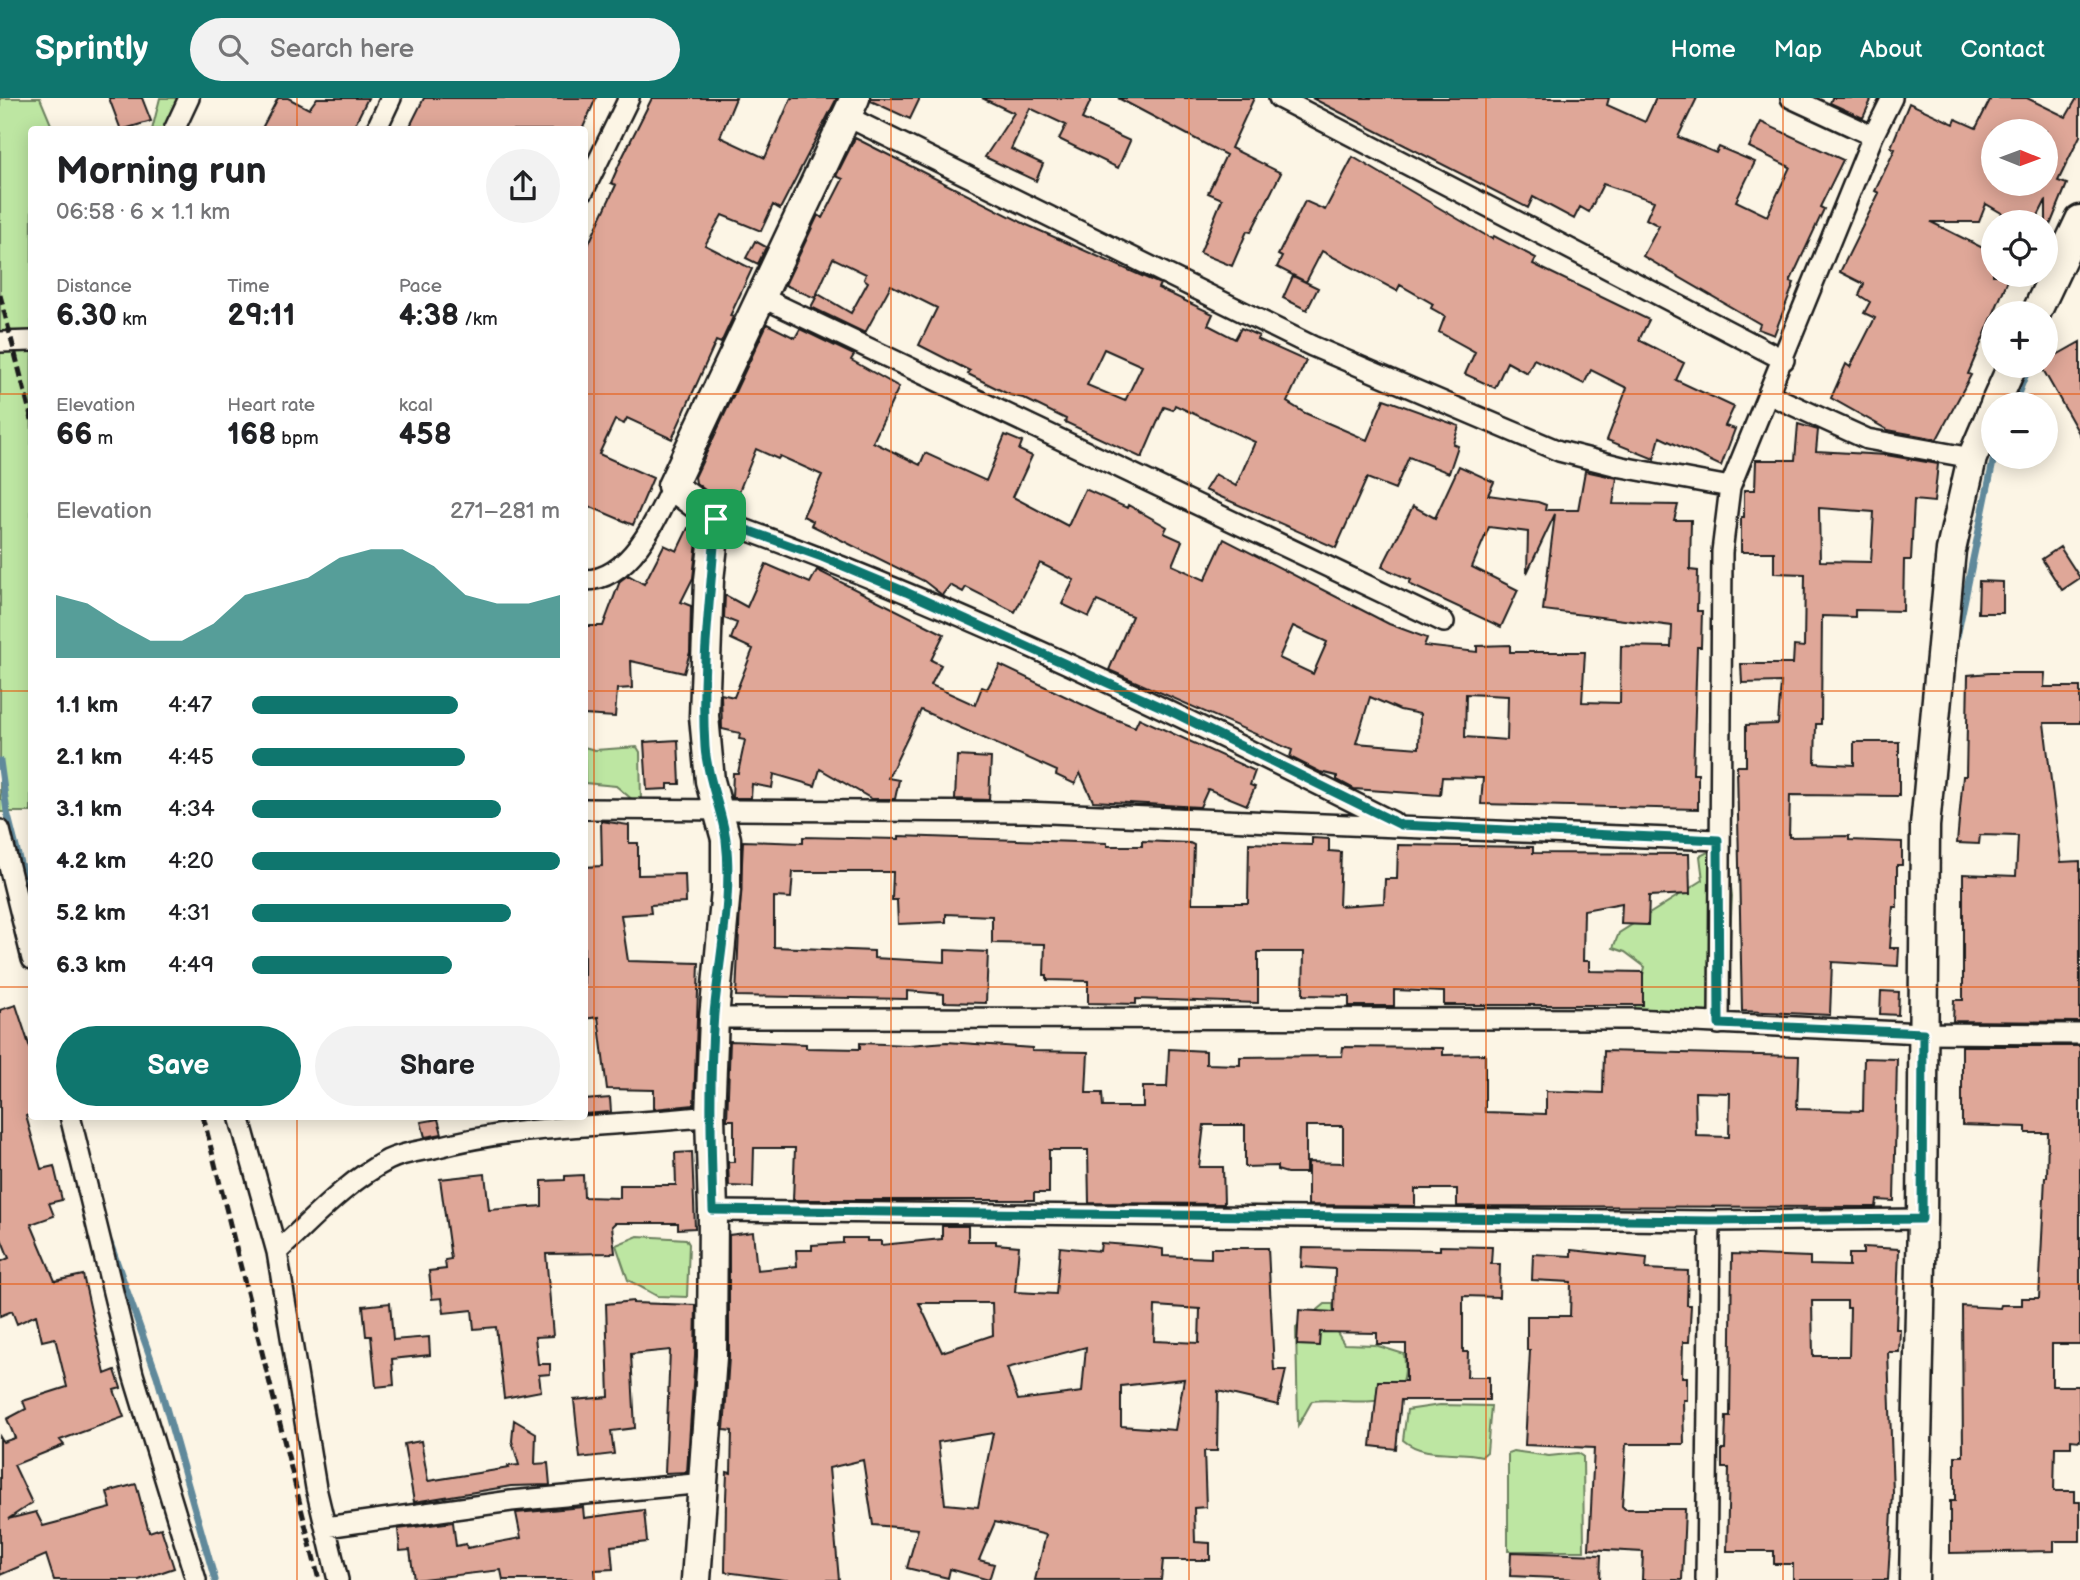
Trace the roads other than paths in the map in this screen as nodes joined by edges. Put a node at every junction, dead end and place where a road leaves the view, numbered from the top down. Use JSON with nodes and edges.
{"nodes":[{"id":1,"x":188,"y":98,"type":"edge"},
{"id":2,"x":391,"y":98,"type":"edge"},
{"id":3,"x":629,"y":98,"type":"edge"},
{"id":4,"x":1279,"y":98,"type":"edge"},
{"id":5,"x":1791,"y":98,"type":"edge"},
{"id":6,"x":1892,"y":98,"type":"edge"},
{"id":7,"x":850,"y":107,"type":"edge"},
{"id":8,"x":176,"y":126,"type":"edge"},
{"id":9,"x":378,"y":126,"type":"edge"},
{"id":10,"x":1873,"y":136,"type":"junction"},
{"id":11,"x":588,"y":182,"type":"edge"},
{"id":12,"x":2080,"y":220,"type":"edge"},
{"id":13,"x":761,"y":297,"type":"junction"},
{"id":14,"x":2042,"y":301,"type":"edge"},
{"id":15,"x":28,"y":341,"type":"edge"},
{"id":16,"x":0,"y":342,"type":"edge"},
{"id":17,"x":1784,"y":360,"type":"junction"},
{"id":18,"x":1768,"y":394,"type":"junction"},
{"id":19,"x":1981,"y":437,"type":"edge"},
{"id":20,"x":1972,"y":458,"type":"junction"},
{"id":21,"x":672,"y":486,"type":"junction"},
{"id":22,"x":1730,"y":487,"type":"junction"},
{"id":23,"x":716,"y":519,"type":"junction"},
{"id":24,"x":588,"y":580,"type":"edge"},
{"id":25,"x":1444,"y":622,"type":"dead end"},
{"id":26,"x":716,"y":808,"type":"junction"},
{"id":27,"x":588,"y":809,"type":"edge"},
{"id":28,"x":1401,"y":825,"type":"junction"},
{"id":29,"x":0,"y":830,"type":"edge"},
{"id":30,"x":1718,"y":840,"type":"junction"},
{"id":31,"x":28,"y":943,"type":"edge"},
{"id":32,"x":714,"y":1018,"type":"junction"},
{"id":33,"x":1719,"y":1024,"type":"junction"},
{"id":34,"x":1923,"y":1033,"type":"junction"},
{"id":35,"x":2080,"y":1034,"type":"edge"},
{"id":36,"x":710,"y":1116,"type":"junction"},
{"id":37,"x":71,"y":1120,"type":"edge"},
{"id":38,"x":240,"y":1120,"type":"edge"},
{"id":39,"x":713,"y":1210,"type":"junction"},
{"id":40,"x":1922,"y":1219,"type":"junction"},
{"id":41,"x":1710,"y":1221,"type":"junction"},
{"id":42,"x":277,"y":1252,"type":"junction"},
{"id":43,"x":705,"y":1483,"type":"junction"},
{"id":44,"x":326,"y":1527,"type":"junction"},
{"id":45,"x":196,"y":1580,"type":"edge"},
{"id":46,"x":338,"y":1580,"type":"edge"},
{"id":47,"x":697,"y":1580,"type":"edge"},
{"id":48,"x":1706,"y":1580,"type":"edge"},
{"id":49,"x":1914,"y":1580,"type":"edge"}],
"edges":[{"from":1,"to":8,"type":"street"},
{"from":2,"to":9,"type":"street"},
{"from":3,"to":11,"type":"street"},
{"from":4,"to":17,"type":"street"},
{"from":5,"to":10,"type":"street"},
{"from":6,"to":10,"type":"street"},
{"from":7,"to":13,"type":"street"},
{"from":7,"to":22,"type":"street"},
{"from":10,"to":17,"type":"street"},
{"from":12,"to":14,"type":"street"},
{"from":13,"to":21,"type":"street"},
{"from":13,"to":25,"type":"street"},
{"from":15,"to":16,"type":"street"},
{"from":17,"to":18,"type":"street"},
{"from":18,"to":20,"type":"street"},
{"from":18,"to":22,"type":"street"},
{"from":19,"to":20,"type":"street"},
{"from":20,"to":34,"type":"street"},
{"from":21,"to":23,"type":"street"},
{"from":21,"to":24,"type":"street"},
{"from":22,"to":30,"type":"street"},
{"from":23,"to":26,"type":"street"},
{"from":23,"to":28,"type":"street"},
{"from":26,"to":27,"type":"street"},
{"from":26,"to":28,"type":"street"},
{"from":26,"to":32,"type":"street"},
{"from":28,"to":30,"type":"street"},
{"from":29,"to":31,"type":"street"},
{"from":30,"to":33,"type":"street"},
{"from":32,"to":33,"type":"street"},
{"from":32,"to":36,"type":"street"},
{"from":33,"to":34,"type":"street"},
{"from":34,"to":35,"type":"street"},
{"from":34,"to":40,"type":"street"},
{"from":36,"to":39,"type":"street"},
{"from":36,"to":42,"type":"street"},
{"from":37,"to":45,"type":"street"},
{"from":38,"to":42,"type":"street"},
{"from":39,"to":41,"type":"street"},
{"from":39,"to":43,"type":"street"},
{"from":40,"to":41,"type":"street"},
{"from":40,"to":49,"type":"street"},
{"from":41,"to":48,"type":"street"},
{"from":42,"to":44,"type":"street"},
{"from":43,"to":44,"type":"street"},
{"from":43,"to":47,"type":"street"},
{"from":44,"to":46,"type":"street"}]}
